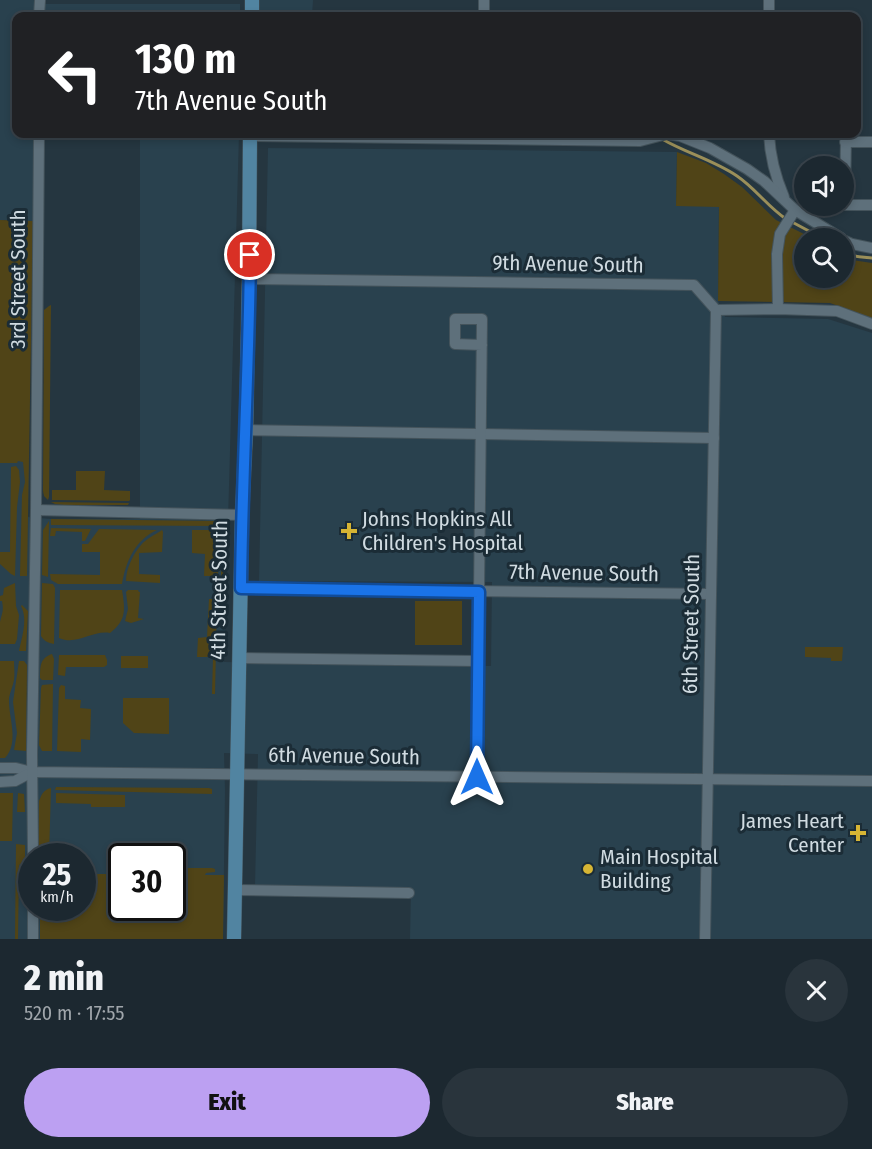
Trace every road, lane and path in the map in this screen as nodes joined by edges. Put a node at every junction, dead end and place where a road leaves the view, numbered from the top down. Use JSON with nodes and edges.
{"nodes":[{"id":1,"x":39,"y":138,"type":"edge"},
{"id":2,"x":250,"y":138,"type":"edge"},
{"id":3,"x":545,"y":138,"type":"edge"},
{"id":4,"x":652,"y":138,"type":"edge"},
{"id":5,"x":686,"y":138,"type":"edge"},
{"id":6,"x":770,"y":138,"type":"edge"},
{"id":7,"x":845,"y":138,"type":"edge"},
{"id":8,"x":872,"y":142,"type":"edge"},
{"id":9,"x":785,"y":200,"type":"junction"},
{"id":10,"x":872,"y":205,"type":"edge"},
{"id":11,"x":790,"y":218,"type":"junction"},
{"id":12,"x":815,"y":228,"type":"edge"},
{"id":13,"x":854,"y":244,"type":"edge"},
{"id":14,"x":872,"y":248,"type":"edge"},
{"id":15,"x":249,"y":279,"type":"junction"},
{"id":16,"x":778,"y":309,"type":"junction"},
{"id":17,"x":716,"y":310,"type":"junction"},
{"id":18,"x":872,"y":324,"type":"edge"},
{"id":19,"x":482,"y":345,"type":"dead end"},
{"id":20,"x":246,"y":430,"type":"junction"},
{"id":21,"x":481,"y":434,"type":"junction"},
{"id":22,"x":714,"y":438,"type":"junction"},
{"id":23,"x":36,"y":510,"type":"junction"},
{"id":24,"x":242,"y":514,"type":"junction"},
{"id":25,"x":241,"y":588,"type":"junction"},
{"id":26,"x":479,"y":592,"type":"junction"},
{"id":27,"x":711,"y":594,"type":"junction"},
{"id":28,"x":239,"y":658,"type":"junction"},
{"id":29,"x":478,"y":661,"type":"junction"},
{"id":30,"x":0,"y":768,"type":"edge"},
{"id":31,"x":32,"y":772,"type":"junction"},
{"id":32,"x":236,"y":775,"type":"junction"},
{"id":33,"x":477,"y":777,"type":"junction"},
{"id":34,"x":708,"y":779,"type":"junction"},
{"id":35,"x":872,"y":781,"type":"edge"},
{"id":36,"x":0,"y":782,"type":"edge"},
{"id":37,"x":33,"y":843,"type":"edge"},
{"id":38,"x":235,"y":890,"type":"junction"},
{"id":39,"x":410,"y":893,"type":"dead end"},
{"id":40,"x":33,"y":921,"type":"edge"},
{"id":41,"x":33,"y":939,"type":"edge"},
{"id":42,"x":234,"y":939,"type":"edge"},
{"id":43,"x":705,"y":939,"type":"edge"}],
"edges":[{"from":1,"to":23,"type":"street","name":"3rd Street South"},
{"from":2,"to":15,"type":"main road","name":"4th Street South"},
{"from":3,"to":4,"type":"street"},
{"from":5,"to":9,"type":"street"},
{"from":6,"to":9,"type":"street"},
{"from":7,"to":8,"type":"street"},
{"from":7,"to":10,"type":"street"},
{"from":9,"to":11,"type":"street"},
{"from":11,"to":12,"type":"street"},
{"from":11,"to":16,"type":"street"},
{"from":13,"to":14,"type":"street"},
{"from":15,"to":17,"type":"street","name":"9th Avenue South"},
{"from":15,"to":20,"type":"main road","name":"4th Street South"},
{"from":16,"to":17,"type":"street"},
{"from":16,"to":18,"type":"street"},
{"from":17,"to":22,"type":"street","name":"6th Street South"},
{"from":19,"to":21,"type":"street"},
{"from":20,"to":21,"type":"street"},
{"from":20,"to":24,"type":"main road","name":"4th Street South"},
{"from":21,"to":22,"type":"street"},
{"from":21,"to":26,"type":"street"},
{"from":22,"to":27,"type":"street","name":"6th Street South"},
{"from":23,"to":24,"type":"street"},
{"from":23,"to":31,"type":"street","name":"3rd Street South"},
{"from":24,"to":25,"type":"main road","name":"4th Street South"},
{"from":25,"to":26,"type":"street","name":"7th Avenue South"},
{"from":25,"to":28,"type":"main road","name":"4th Street South"},
{"from":26,"to":27,"type":"street","name":"7th Avenue South"},
{"from":26,"to":29,"type":"street"},
{"from":27,"to":34,"type":"street","name":"6th Street South"},
{"from":28,"to":29,"type":"street"},
{"from":28,"to":32,"type":"main road","name":"4th Street South"},
{"from":29,"to":33,"type":"street"},
{"from":30,"to":31,"type":"street","name":"6th Avenue South"},
{"from":31,"to":32,"type":"street","name":"6th Avenue South"},
{"from":31,"to":36,"type":"street","name":"6th Avenue South"},
{"from":31,"to":37,"type":"street","name":"3rd Street South"},
{"from":32,"to":33,"type":"street","name":"6th Avenue South"},
{"from":32,"to":38,"type":"main road","name":"4th Street South"},
{"from":33,"to":34,"type":"street","name":"6th Avenue South"},
{"from":34,"to":35,"type":"street","name":"6th Avenue South"},
{"from":34,"to":43,"type":"street","name":"6th Street South"},
{"from":38,"to":39,"type":"street"},
{"from":38,"to":42,"type":"main road","name":"4th Street South"},
{"from":40,"to":41,"type":"street"}]}
